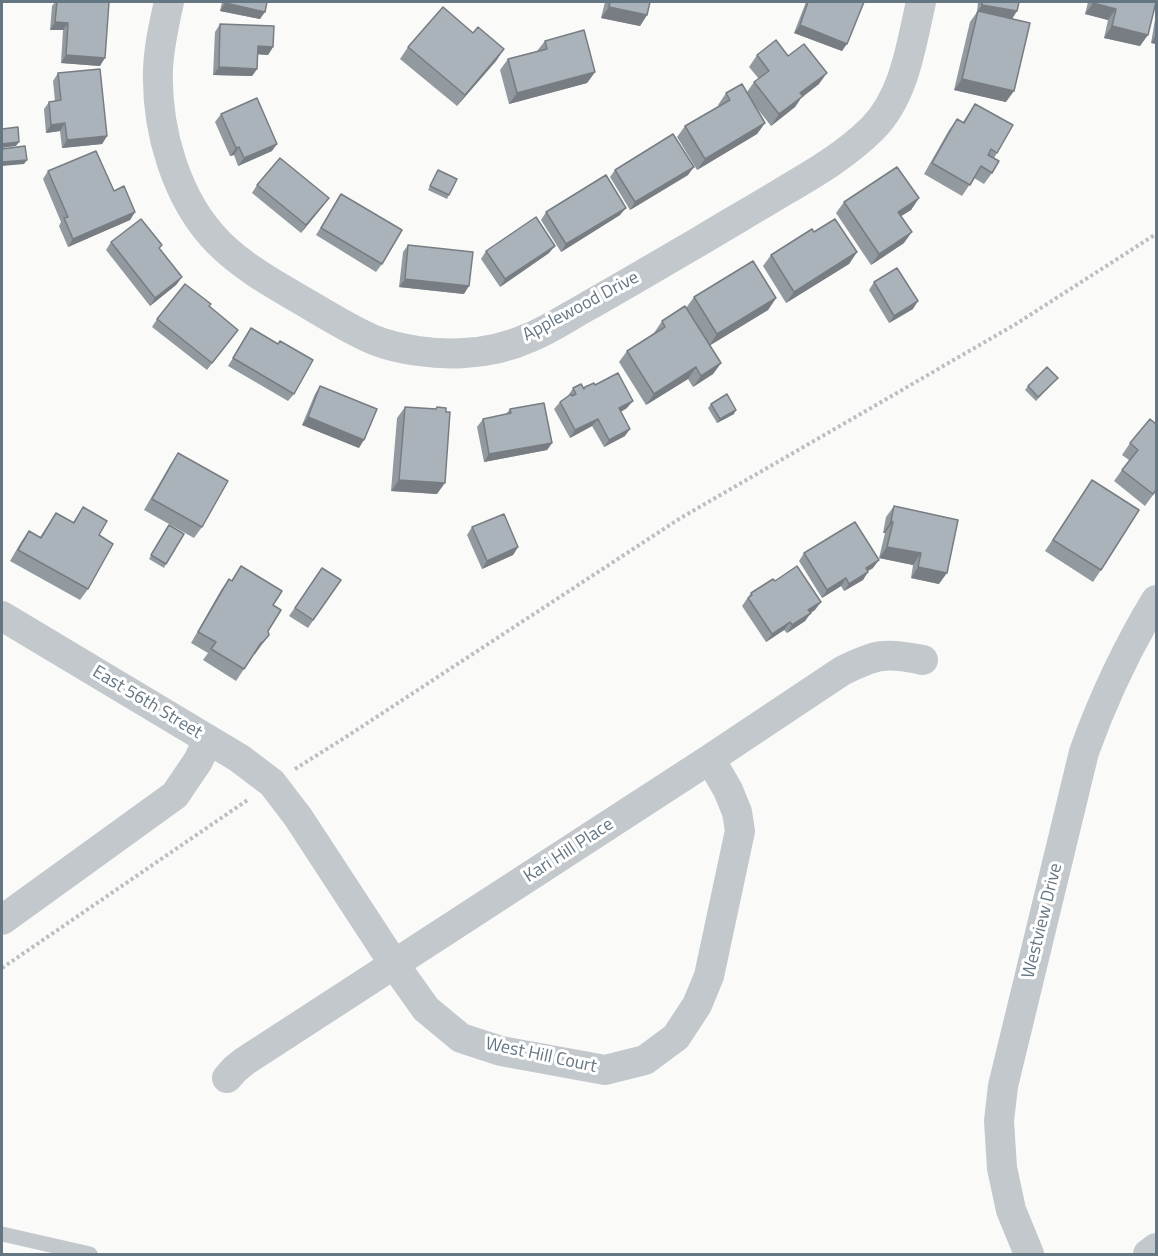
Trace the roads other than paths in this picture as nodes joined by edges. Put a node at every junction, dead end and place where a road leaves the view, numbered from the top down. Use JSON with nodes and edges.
{"nodes":[{"id":1,"x":169,"y":2,"type":"edge"},
{"id":2,"x":921,"y":2,"type":"edge"},
{"id":3,"x":1156,"y":600,"type":"edge"},
{"id":4,"x":2,"y":615,"type":"edge"},
{"id":5,"x":923,"y":660,"type":"dead end"},
{"id":6,"x":208,"y":740,"type":"junction"},
{"id":7,"x":710,"y":759,"type":"junction"},
{"id":8,"x":2,"y":920,"type":"edge"},
{"id":9,"x":394,"y":964,"type":"junction"},
{"id":10,"x":227,"y":1078,"type":"dead end"},
{"id":11,"x":2,"y":1234,"type":"edge"},
{"id":12,"x":1156,"y":1248,"type":"edge"},
{"id":13,"x":90,"y":1254,"type":"edge"},
{"id":14,"x":1029,"y":1254,"type":"edge"},
{"id":15,"x":1148,"y":1254,"type":"edge"}],
"edges":[{"from":1,"to":2,"type":"street","name":"Applewood Drive"},
{"from":3,"to":14,"type":"street","name":"Westview Drive"},
{"from":4,"to":6,"type":"street","name":"East 56th Street"},
{"from":5,"to":7,"type":"street","name":"Kari Hill Place"},
{"from":6,"to":8,"type":"street","name":"East 56th Street"},
{"from":6,"to":9,"type":"street","name":"West Hill Court"},
{"from":7,"to":9,"type":"street","name":"Kari Hill Place"},
{"from":7,"to":9,"type":"street","name":"West Hill Court"},
{"from":9,"to":10,"type":"street","name":"Kari Hill Place"},
{"from":11,"to":13,"type":"lane"},
{"from":12,"to":15,"type":"street"}]}
